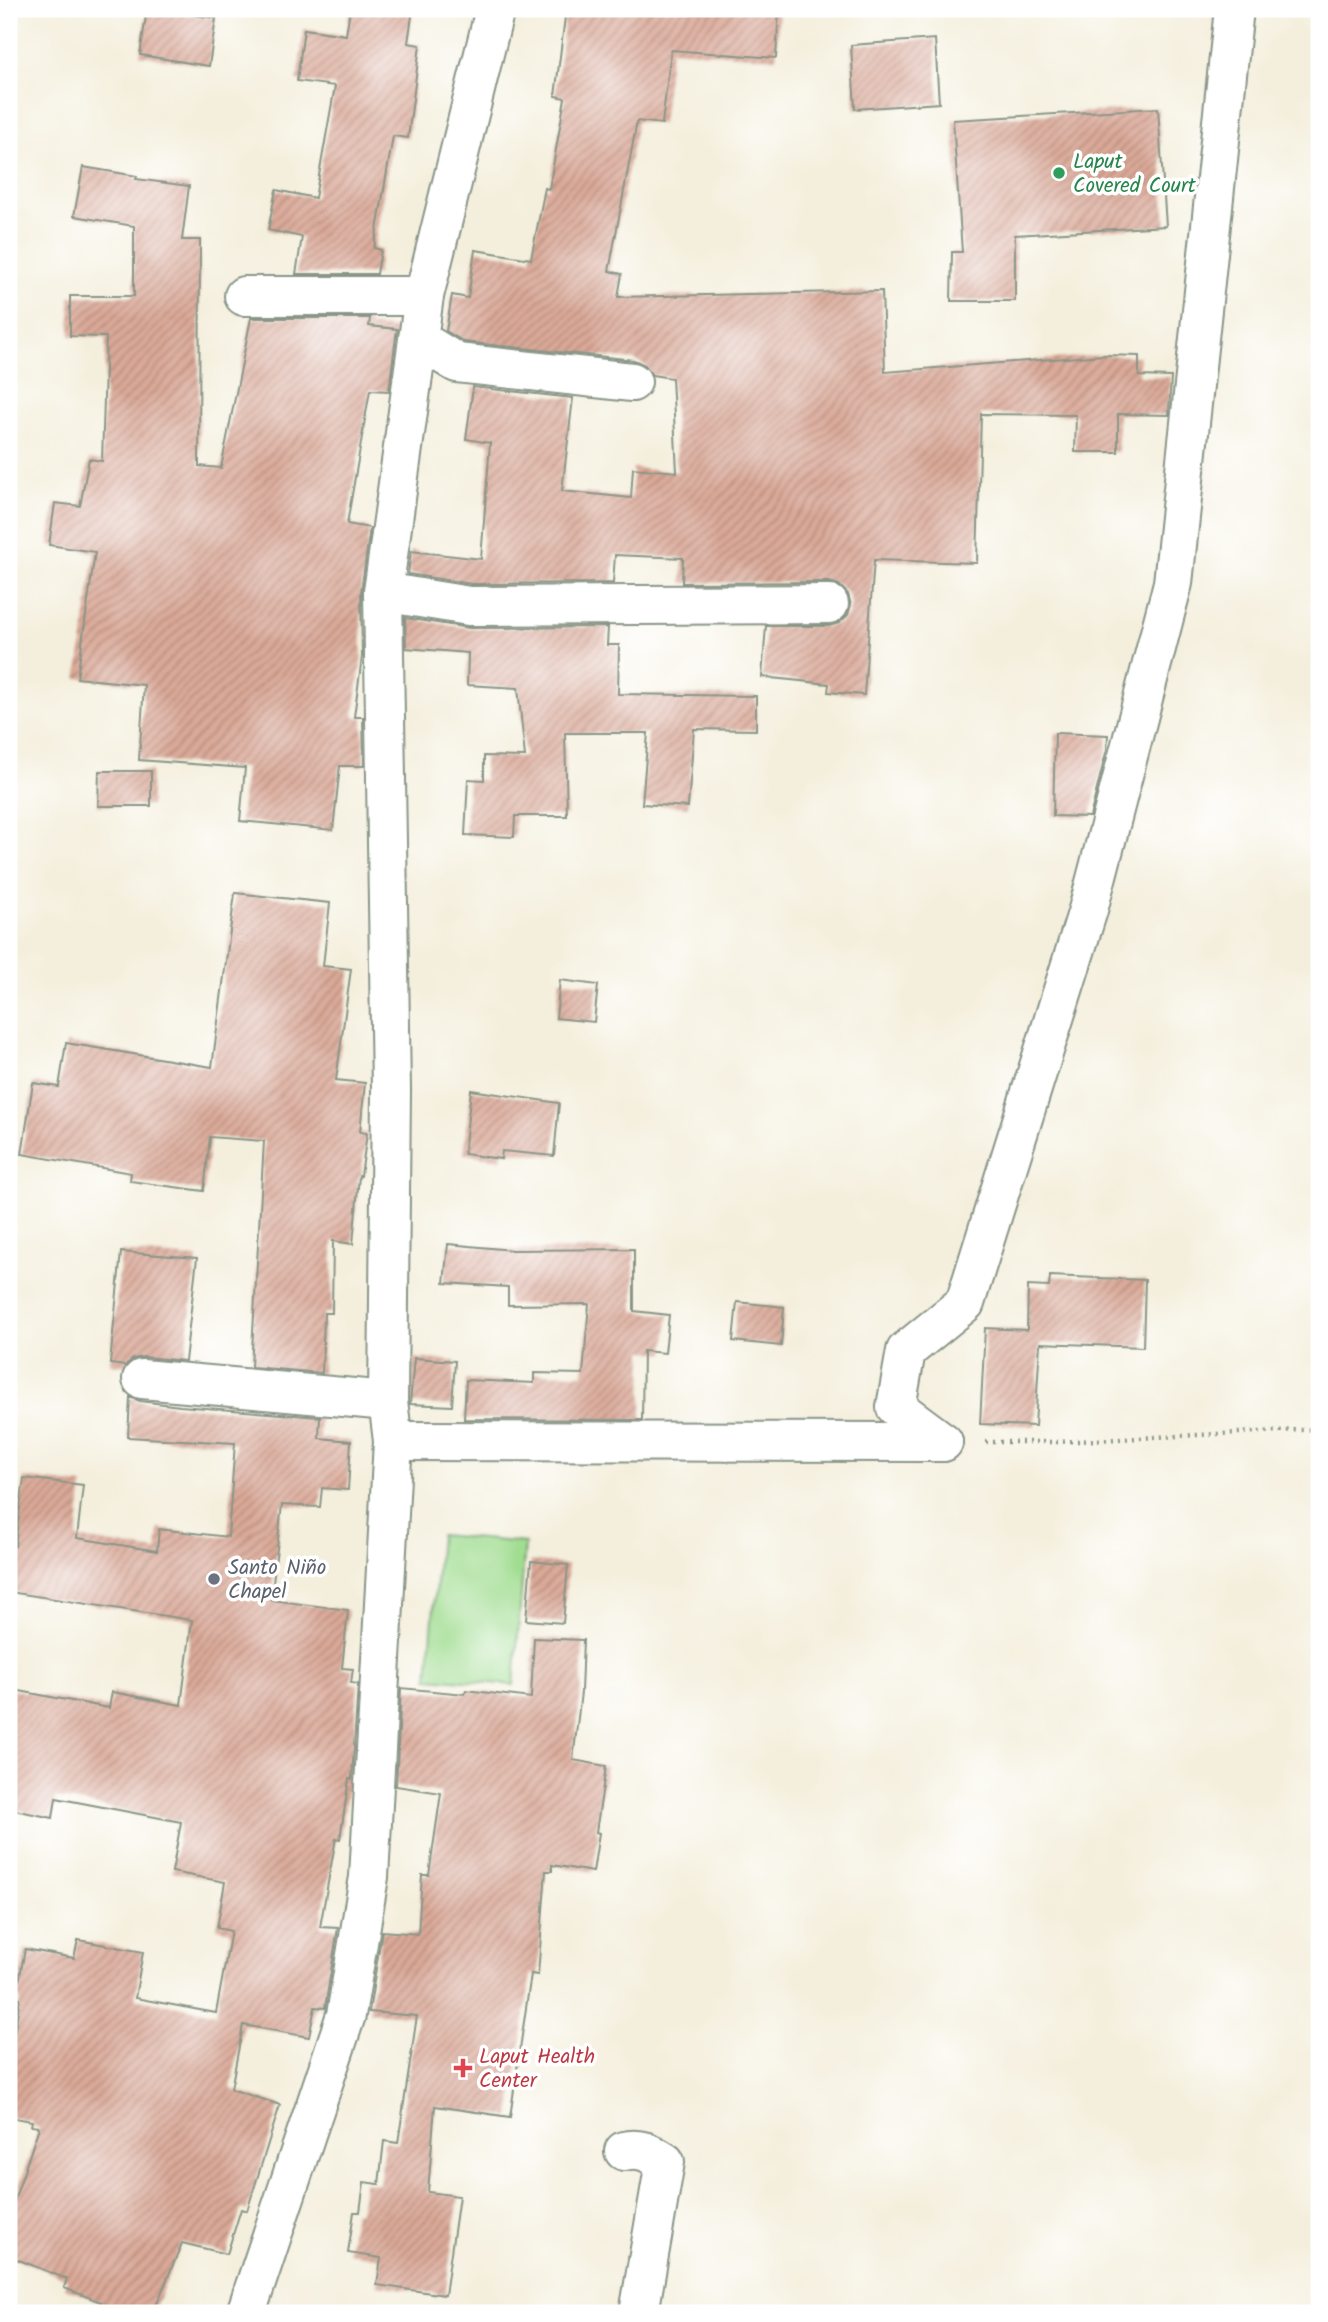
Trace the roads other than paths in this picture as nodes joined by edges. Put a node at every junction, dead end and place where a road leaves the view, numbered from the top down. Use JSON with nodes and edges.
{"nodes":[{"id":1,"x":495,"y":9,"type":"edge"},
{"id":2,"x":1234,"y":9,"type":"edge"},
{"id":3,"x":244,"y":296,"type":"dead end"},
{"id":4,"x":424,"y":296,"type":"junction"},
{"id":5,"x":418,"y":339,"type":"junction"},
{"id":6,"x":632,"y":382,"type":"dead end"},
{"id":7,"x":383,"y":592,"type":"junction"},
{"id":8,"x":829,"y":604,"type":"dead end"},
{"id":9,"x":142,"y":1379,"type":"dead end"},
{"id":10,"x":388,"y":1401,"type":"junction"},
{"id":11,"x":393,"y":1441,"type":"junction"},
{"id":12,"x":624,"y":2151,"type":"dead end"},
{"id":13,"x":246,"y":2313,"type":"edge"},
{"id":14,"x":639,"y":2313,"type":"edge"}],
"edges":[{"from":1,"to":4,"type":"street"},
{"from":2,"to":11,"type":"street"},
{"from":3,"to":4,"type":"street"},
{"from":4,"to":5,"type":"street"},
{"from":5,"to":6,"type":"street"},
{"from":5,"to":7,"type":"street"},
{"from":7,"to":8,"type":"street"},
{"from":7,"to":10,"type":"street"},
{"from":9,"to":10,"type":"street"},
{"from":10,"to":11,"type":"street"},
{"from":11,"to":13,"type":"street"},
{"from":12,"to":14,"type":"street"}]}
